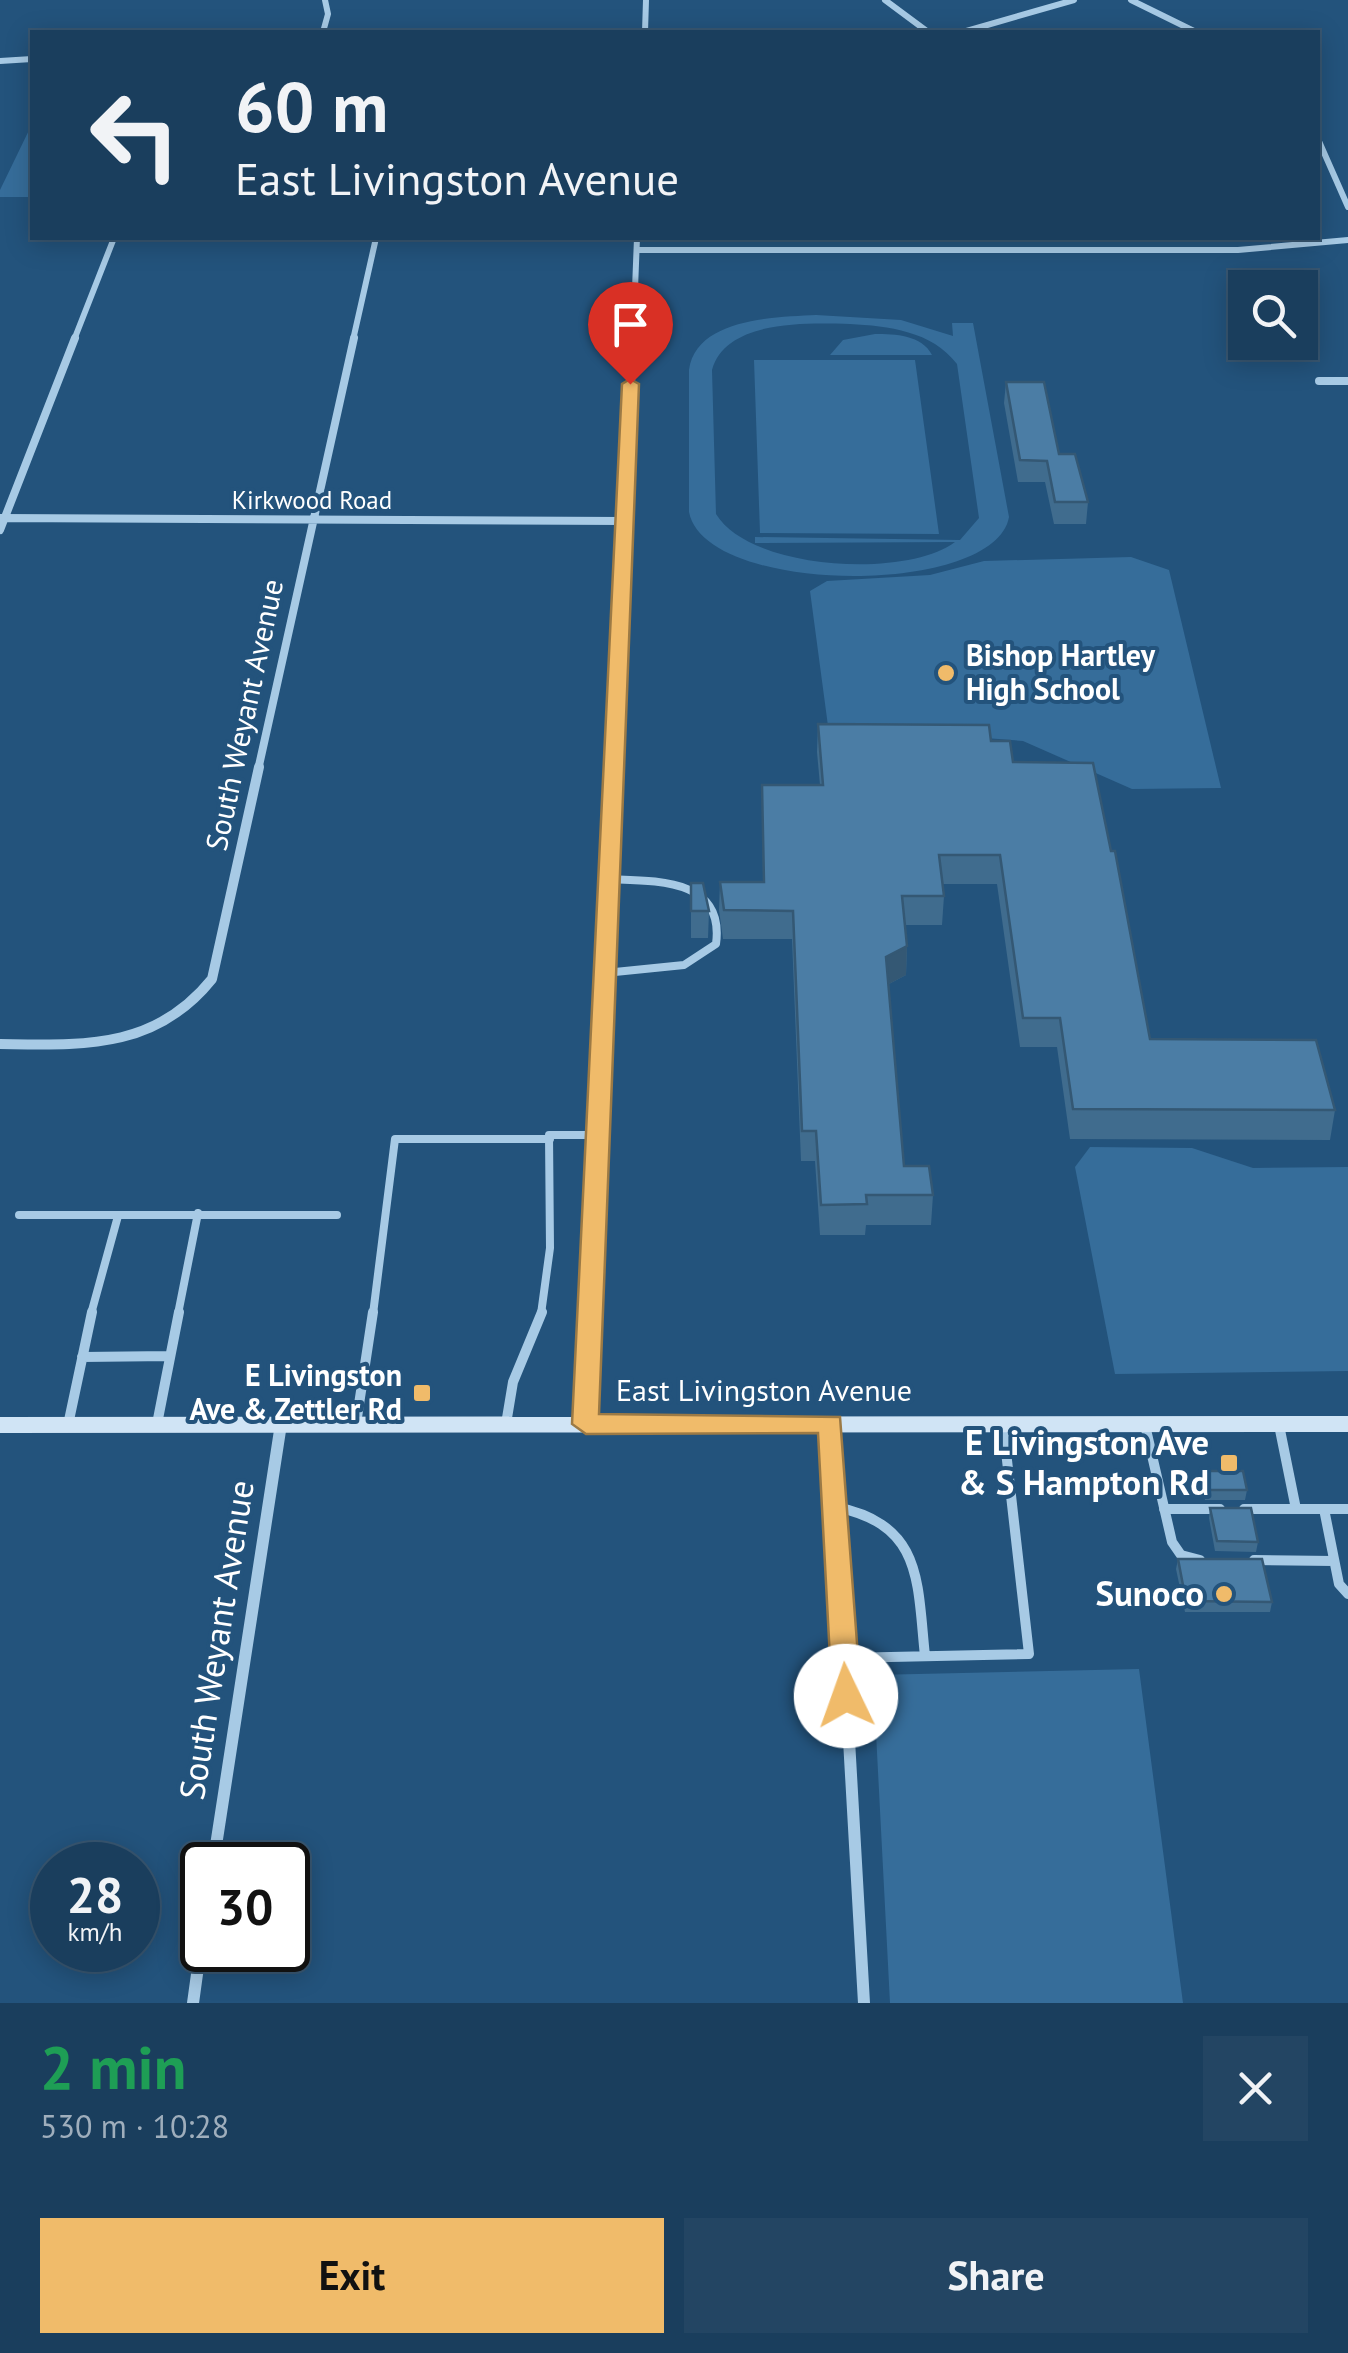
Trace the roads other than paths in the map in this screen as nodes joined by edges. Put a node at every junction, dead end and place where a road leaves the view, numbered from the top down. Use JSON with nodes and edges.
{"nodes":[{"id":1,"x":325,"y":0,"type":"edge"},
{"id":2,"x":646,"y":0,"type":"edge"},
{"id":3,"x":885,"y":0,"type":"edge"},
{"id":4,"x":1074,"y":0,"type":"edge"},
{"id":5,"x":1131,"y":0,"type":"edge"},
{"id":6,"x":324,"y":30,"type":"edge"},
{"id":7,"x":645,"y":30,"type":"edge"},
{"id":8,"x":925,"y":30,"type":"edge"},
{"id":9,"x":970,"y":30,"type":"edge"},
{"id":10,"x":1192,"y":30,"type":"edge"},
{"id":11,"x":30,"y":60,"type":"edge"},
{"id":12,"x":0,"y":61,"type":"edge"},
{"id":13,"x":1320,"y":144,"type":"edge"},
{"id":14,"x":1348,"y":207,"type":"edge"},
{"id":15,"x":113,"y":240,"type":"edge"},
{"id":16,"x":376,"y":240,"type":"edge"},
{"id":17,"x":637,"y":240,"type":"edge"},
{"id":18,"x":1090,"y":240,"type":"edge"},
{"id":19,"x":1348,"y":240,"type":"edge"},
{"id":20,"x":637,"y":250,"type":"junction"},
{"id":21,"x":1093,"y":250,"type":"junction"},
{"id":22,"x":1319,"y":381,"type":"dead end"},
{"id":23,"x":1348,"y":381,"type":"edge"},
{"id":24,"x":2,"y":518,"type":"edge"},
{"id":25,"x":316,"y":520,"type":"junction"},
{"id":26,"x":624,"y":521,"type":"junction"},
{"id":27,"x":0,"y":530,"type":"edge"},
{"id":28,"x":608,"y":879,"type":"junction"},
{"id":29,"x":604,"y":973,"type":"junction"},
{"id":30,"x":2,"y":1044,"type":"edge"},
{"id":31,"x":598,"y":1135,"type":"junction"},
{"id":32,"x":550,"y":1139,"type":"junction"},
{"id":33,"x":198,"y":1214,"type":"junction"},
{"id":34,"x":19,"y":1215,"type":"dead end"},
{"id":35,"x":337,"y":1215,"type":"dead end"},
{"id":36,"x":118,"y":1216,"type":"junction"},
{"id":37,"x":170,"y":1356,"type":"junction"},
{"id":38,"x":82,"y":1357,"type":"junction"},
{"id":39,"x":157,"y":1424,"type":"junction"},
{"id":40,"x":281,"y":1424,"type":"junction"},
{"id":41,"x":356,"y":1424,"type":"junction"},
{"id":42,"x":506,"y":1424,"type":"junction"},
{"id":43,"x":586,"y":1424,"type":"junction"},
{"id":44,"x":831,"y":1424,"type":"junction"},
{"id":45,"x":1003,"y":1424,"type":"junction"},
{"id":46,"x":1145,"y":1424,"type":"junction"},
{"id":47,"x":1279,"y":1424,"type":"junction"},
{"id":48,"x":1348,"y":1424,"type":"edge"},
{"id":49,"x":0,"y":1425,"type":"edge"},
{"id":50,"x":68,"y":1425,"type":"junction"},
{"id":51,"x":836,"y":1506,"type":"junction"},
{"id":52,"x":1348,"y":1508,"type":"edge"},
{"id":53,"x":1164,"y":1509,"type":"junction"},
{"id":54,"x":1296,"y":1509,"type":"junction"},
{"id":55,"x":1324,"y":1509,"type":"junction"},
{"id":56,"x":1210,"y":1560,"type":"edge"},
{"id":57,"x":1245,"y":1560,"type":"edge"},
{"id":58,"x":1334,"y":1561,"type":"junction"},
{"id":59,"x":1348,"y":1594,"type":"edge"},
{"id":60,"x":925,"y":1656,"type":"junction"},
{"id":61,"x":844,"y":1658,"type":"junction"},
{"id":62,"x":217,"y":1842,"type":"edge"},
{"id":63,"x":197,"y":1972,"type":"edge"},
{"id":64,"x":193,"y":2003,"type":"edge"},
{"id":65,"x":864,"y":2003,"type":"edge"}],
"edges":[{"from":1,"to":6,"type":"street"},
{"from":2,"to":7,"type":"street"},
{"from":3,"to":8,"type":"street"},
{"from":4,"to":9,"type":"street"},
{"from":5,"to":10,"type":"street"},
{"from":11,"to":12,"type":"street"},
{"from":13,"to":14,"type":"street"},
{"from":15,"to":24,"type":"street"},
{"from":16,"to":25,"type":"street","name":"South Weyant Avenue"},
{"from":17,"to":20,"type":"street"},
{"from":18,"to":21,"type":"street"},
{"from":19,"to":21,"type":"street"},
{"from":20,"to":21,"type":"street"},
{"from":20,"to":26,"type":"street"},
{"from":22,"to":23,"type":"street"},
{"from":24,"to":25,"type":"street","name":"Kirkwood Road"},
{"from":24,"to":27,"type":"street"},
{"from":25,"to":26,"type":"street","name":"Kirkwood Road"},
{"from":25,"to":30,"type":"street","name":"South Weyant Avenue"},
{"from":26,"to":28,"type":"street"},
{"from":28,"to":29,"type":"street"},
{"from":28,"to":29,"type":"lane"},
{"from":29,"to":31,"type":"street"},
{"from":31,"to":32,"type":"lane"},
{"from":31,"to":43,"type":"street"},
{"from":32,"to":41,"type":"lane"},
{"from":32,"to":42,"type":"lane"},
{"from":33,"to":35,"type":"lane"},
{"from":33,"to":36,"type":"lane"},
{"from":33,"to":37,"type":"lane"},
{"from":34,"to":36,"type":"lane"},
{"from":36,"to":38,"type":"lane"},
{"from":37,"to":38,"type":"lane"},
{"from":37,"to":39,"type":"lane"},
{"from":38,"to":50,"type":"lane"},
{"from":39,"to":40,"type":"main road","name":"East Livingston Avenue"},
{"from":39,"to":50,"type":"main road","name":"East Livingston Avenue"},
{"from":40,"to":41,"type":"main road","name":"East Livingston Avenue"},
{"from":40,"to":62,"type":"street","name":"South Weyant Avenue"},
{"from":41,"to":42,"type":"main road","name":"East Livingston Avenue"},
{"from":42,"to":43,"type":"main road","name":"East Livingston Avenue"},
{"from":43,"to":44,"type":"main road","name":"East Livingston Avenue"},
{"from":44,"to":45,"type":"main road","name":"East Livingston Avenue"},
{"from":44,"to":51,"type":"street"},
{"from":45,"to":46,"type":"main road","name":"East Livingston Avenue"},
{"from":45,"to":60,"type":"lane"},
{"from":46,"to":47,"type":"main road","name":"East Livingston Avenue"},
{"from":46,"to":53,"type":"lane"},
{"from":47,"to":48,"type":"main road","name":"East Livingston Avenue"},
{"from":47,"to":54,"type":"lane"},
{"from":49,"to":50,"type":"main road","name":"East Livingston Avenue"},
{"from":51,"to":60,"type":"lane"},
{"from":51,"to":61,"type":"street"},
{"from":52,"to":55,"type":"lane"},
{"from":53,"to":54,"type":"lane"},
{"from":53,"to":56,"type":"lane"},
{"from":54,"to":55,"type":"lane"},
{"from":55,"to":58,"type":"lane"},
{"from":57,"to":58,"type":"lane"},
{"from":58,"to":59,"type":"lane"},
{"from":60,"to":61,"type":"lane"},
{"from":61,"to":65,"type":"street"},
{"from":63,"to":64,"type":"street"}]}
